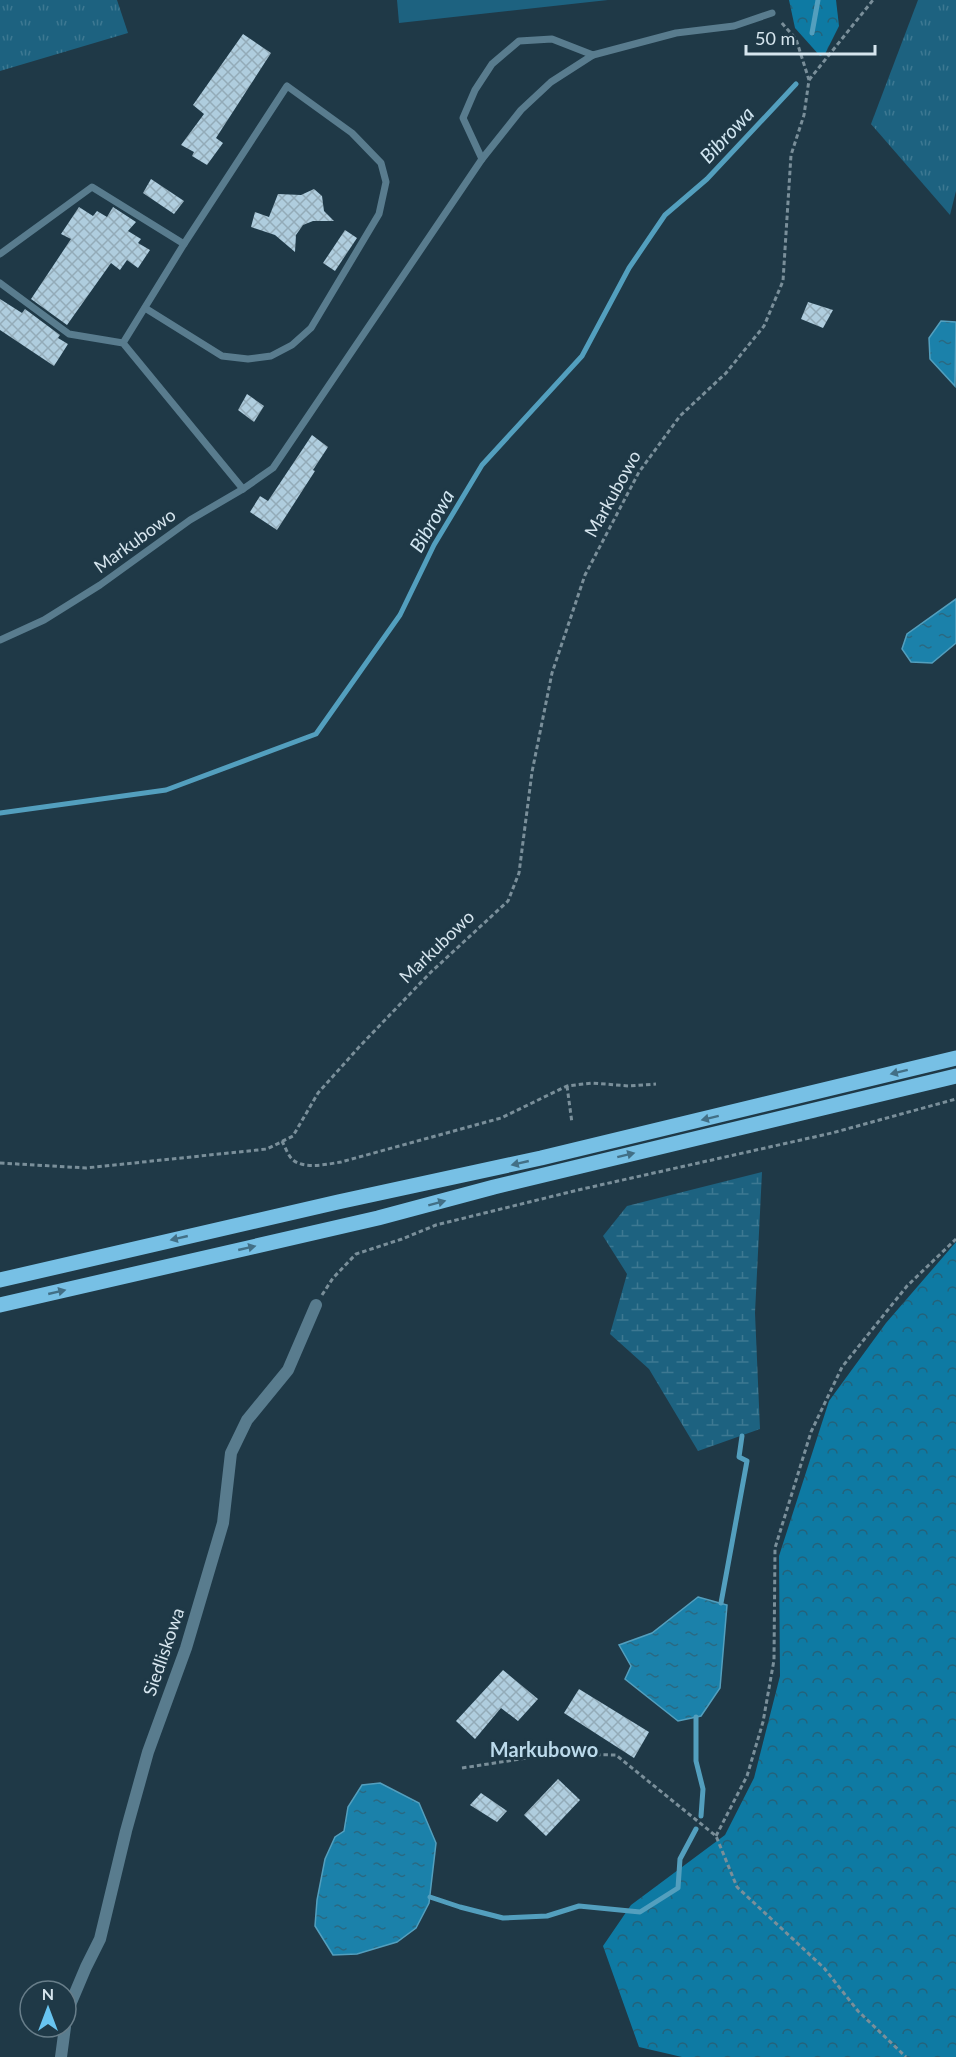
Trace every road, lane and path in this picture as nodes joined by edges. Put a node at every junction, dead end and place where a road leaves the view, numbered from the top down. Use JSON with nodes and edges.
{"nodes":[{"id":1,"x":873,"y":0,"type":"edge"},
{"id":2,"x":772,"y":13,"type":"joint"},
{"id":3,"x":593,"y":55,"type":"junction"},
{"id":4,"x":809,"y":80,"type":"junction"},
{"id":5,"x":482,"y":159,"type":"junction"},
{"id":6,"x":184,"y":244,"type":"junction"},
{"id":7,"x":0,"y":254,"type":"edge"},
{"id":8,"x":0,"y":283,"type":"edge"},
{"id":9,"x":145,"y":308,"type":"junction"},
{"id":10,"x":123,"y":343,"type":"junction"},
{"id":11,"x":243,"y":489,"type":"junction"},
{"id":12,"x":0,"y":640,"type":"edge"},
{"id":13,"x":956,"y":1058,"type":"edge"},
{"id":14,"x":956,"y":1076,"type":"edge"},
{"id":15,"x":656,"y":1084,"type":"dead end"},
{"id":16,"x":567,"y":1086,"type":"junction"},
{"id":17,"x":956,"y":1099,"type":"edge"},
{"id":18,"x":572,"y":1123,"type":"dead end"},
{"id":19,"x":282,"y":1141,"type":"junction"},
{"id":20,"x":0,"y":1163,"type":"edge"},
{"id":21,"x":956,"y":1239,"type":"edge"},
{"id":22,"x":0,"y":1280,"type":"edge"},
{"id":23,"x":0,"y":1305,"type":"edge"},
{"id":24,"x":316,"y":1305,"type":"joint"},
{"id":25,"x":462,"y":1768,"type":"dead end"},
{"id":26,"x":716,"y":1836,"type":"junction"},
{"id":27,"x":78,"y":1987,"type":"edge"},
{"id":28,"x":63,"y":2039,"type":"edge"},
{"id":29,"x":61,"y":2057,"type":"edge"},
{"id":30,"x":906,"y":2057,"type":"edge"}],
"edges":[{"from":1,"to":4,"type":"path"},
{"from":2,"to":3,"type":"lane","name":"Markubowo"},
{"from":2,"to":4,"type":"path","name":"Markubowo"},
{"from":3,"to":5,"type":"lane","name":"Markubowo"},
{"from":3,"to":5,"type":"lane"},
{"from":4,"to":19,"type":"path","name":"Markubowo"},
{"from":5,"to":11,"type":"lane","name":"Markubowo"},
{"from":6,"to":7,"type":"lane"},
{"from":6,"to":9,"type":"lane"},
{"from":6,"to":9,"type":"lane"},
{"from":8,"to":10,"type":"lane"},
{"from":9,"to":10,"type":"lane"},
{"from":10,"to":11,"type":"lane"},
{"from":11,"to":12,"type":"lane","name":"Markubowo"},
{"from":13,"to":22,"type":"main road","one_way":true},
{"from":23,"to":14,"type":"main road","one_way":true},
{"from":15,"to":16,"type":"path"},
{"from":16,"to":18,"type":"path"},
{"from":16,"to":19,"type":"path"},
{"from":17,"to":24,"type":"path"},
{"from":19,"to":20,"type":"path"},
{"from":21,"to":26,"type":"path"},
{"from":24,"to":27,"type":"street","name":"Siedliskowa"},
{"from":25,"to":26,"type":"path"},
{"from":26,"to":30,"type":"path"},
{"from":28,"to":29,"type":"street"}]}
